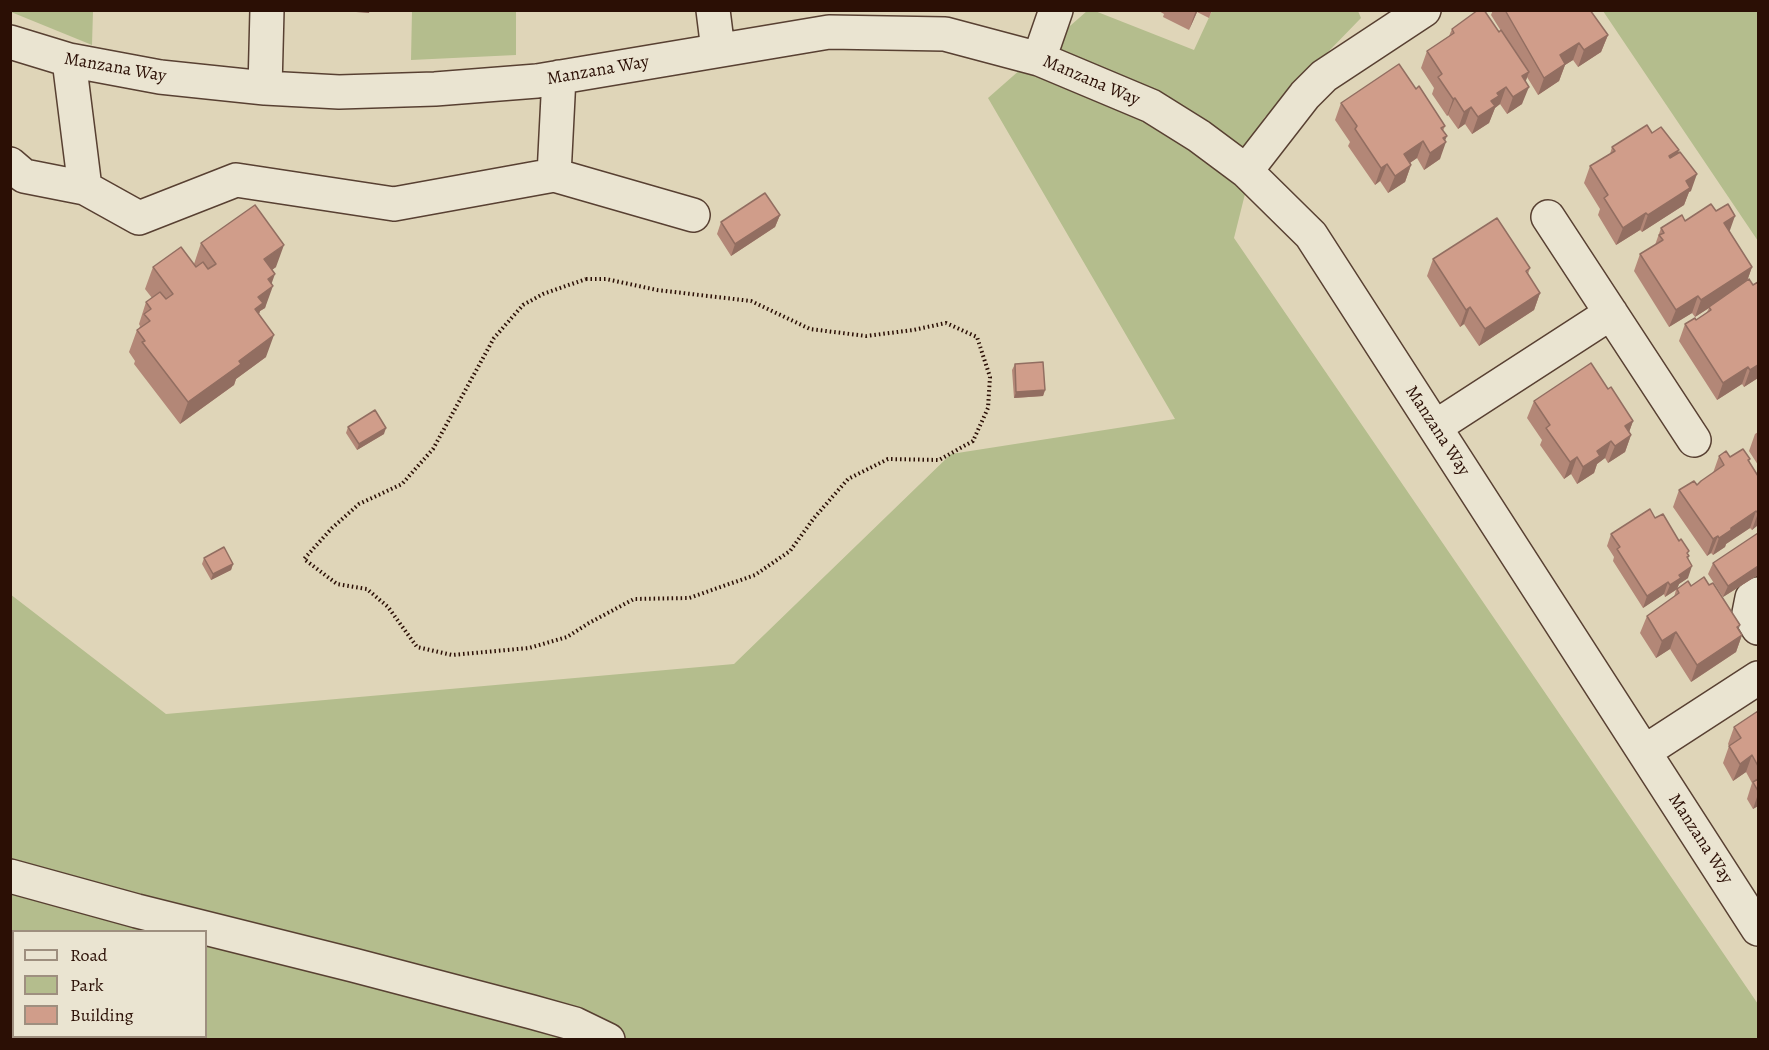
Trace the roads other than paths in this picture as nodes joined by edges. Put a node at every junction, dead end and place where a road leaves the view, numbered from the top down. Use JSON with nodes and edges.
{"nodes":[{"id":1,"x":267,"y":10,"type":"edge"},
{"id":2,"x":713,"y":10,"type":"edge"},
{"id":3,"x":1056,"y":10,"type":"edge"},
{"id":4,"x":1424,"y":10,"type":"edge"},
{"id":5,"x":10,"y":42,"type":"edge"},
{"id":6,"x":718,"y":50,"type":"junction"},
{"id":7,"x":1040,"y":59,"type":"junction"},
{"id":8,"x":69,"y":60,"type":"junction"},
{"id":9,"x":559,"y":77,"type":"junction"},
{"id":10,"x":265,"y":88,"type":"junction"},
{"id":11,"x":10,"y":164,"type":"edge"},
{"id":12,"x":1246,"y":171,"type":"junction"},
{"id":13,"x":554,"y":175,"type":"junction"},
{"id":14,"x":85,"y":188,"type":"junction"},
{"id":15,"x":693,"y":215,"type":"dead end"},
{"id":16,"x":1548,"y":217,"type":"dead end"},
{"id":17,"x":1611,"y":313,"type":"junction"},
{"id":18,"x":1435,"y":427,"type":"junction"},
{"id":19,"x":1694,"y":440,"type":"dead end"},
{"id":20,"x":1758,"y":594,"type":"edge"},
{"id":21,"x":1758,"y":628,"type":"edge"},
{"id":22,"x":1758,"y":678,"type":"edge"},
{"id":23,"x":1644,"y":752,"type":"junction"},
{"id":24,"x":10,"y":876,"type":"edge"},
{"id":25,"x":1758,"y":929,"type":"edge"},
{"id":26,"x":608,"y":1040,"type":"edge"}],
"edges":[{"from":1,"to":10,"type":"street"},
{"from":2,"to":6,"type":"street"},
{"from":3,"to":7,"type":"street"},
{"from":4,"to":12,"type":"street"},
{"from":5,"to":8,"type":"street","name":"Manzana Way"},
{"from":6,"to":7,"type":"street","name":"Manzana Way"},
{"from":6,"to":9,"type":"street","name":"Manzana Way"},
{"from":7,"to":12,"type":"street","name":"Manzana Way"},
{"from":8,"to":10,"type":"street","name":"Manzana Way"},
{"from":8,"to":14,"type":"street"},
{"from":9,"to":10,"type":"street","name":"Manzana Way"},
{"from":9,"to":13,"type":"street"},
{"from":11,"to":14,"type":"street"},
{"from":12,"to":18,"type":"street","name":"Manzana Way"},
{"from":13,"to":14,"type":"street"},
{"from":13,"to":15,"type":"street"},
{"from":16,"to":17,"type":"street"},
{"from":17,"to":18,"type":"street"},
{"from":17,"to":19,"type":"street"},
{"from":18,"to":23,"type":"street","name":"Manzana Way"},
{"from":20,"to":21,"type":"street"},
{"from":22,"to":23,"type":"street"},
{"from":23,"to":25,"type":"street","name":"Manzana Way"},
{"from":24,"to":26,"type":"street"}]}
